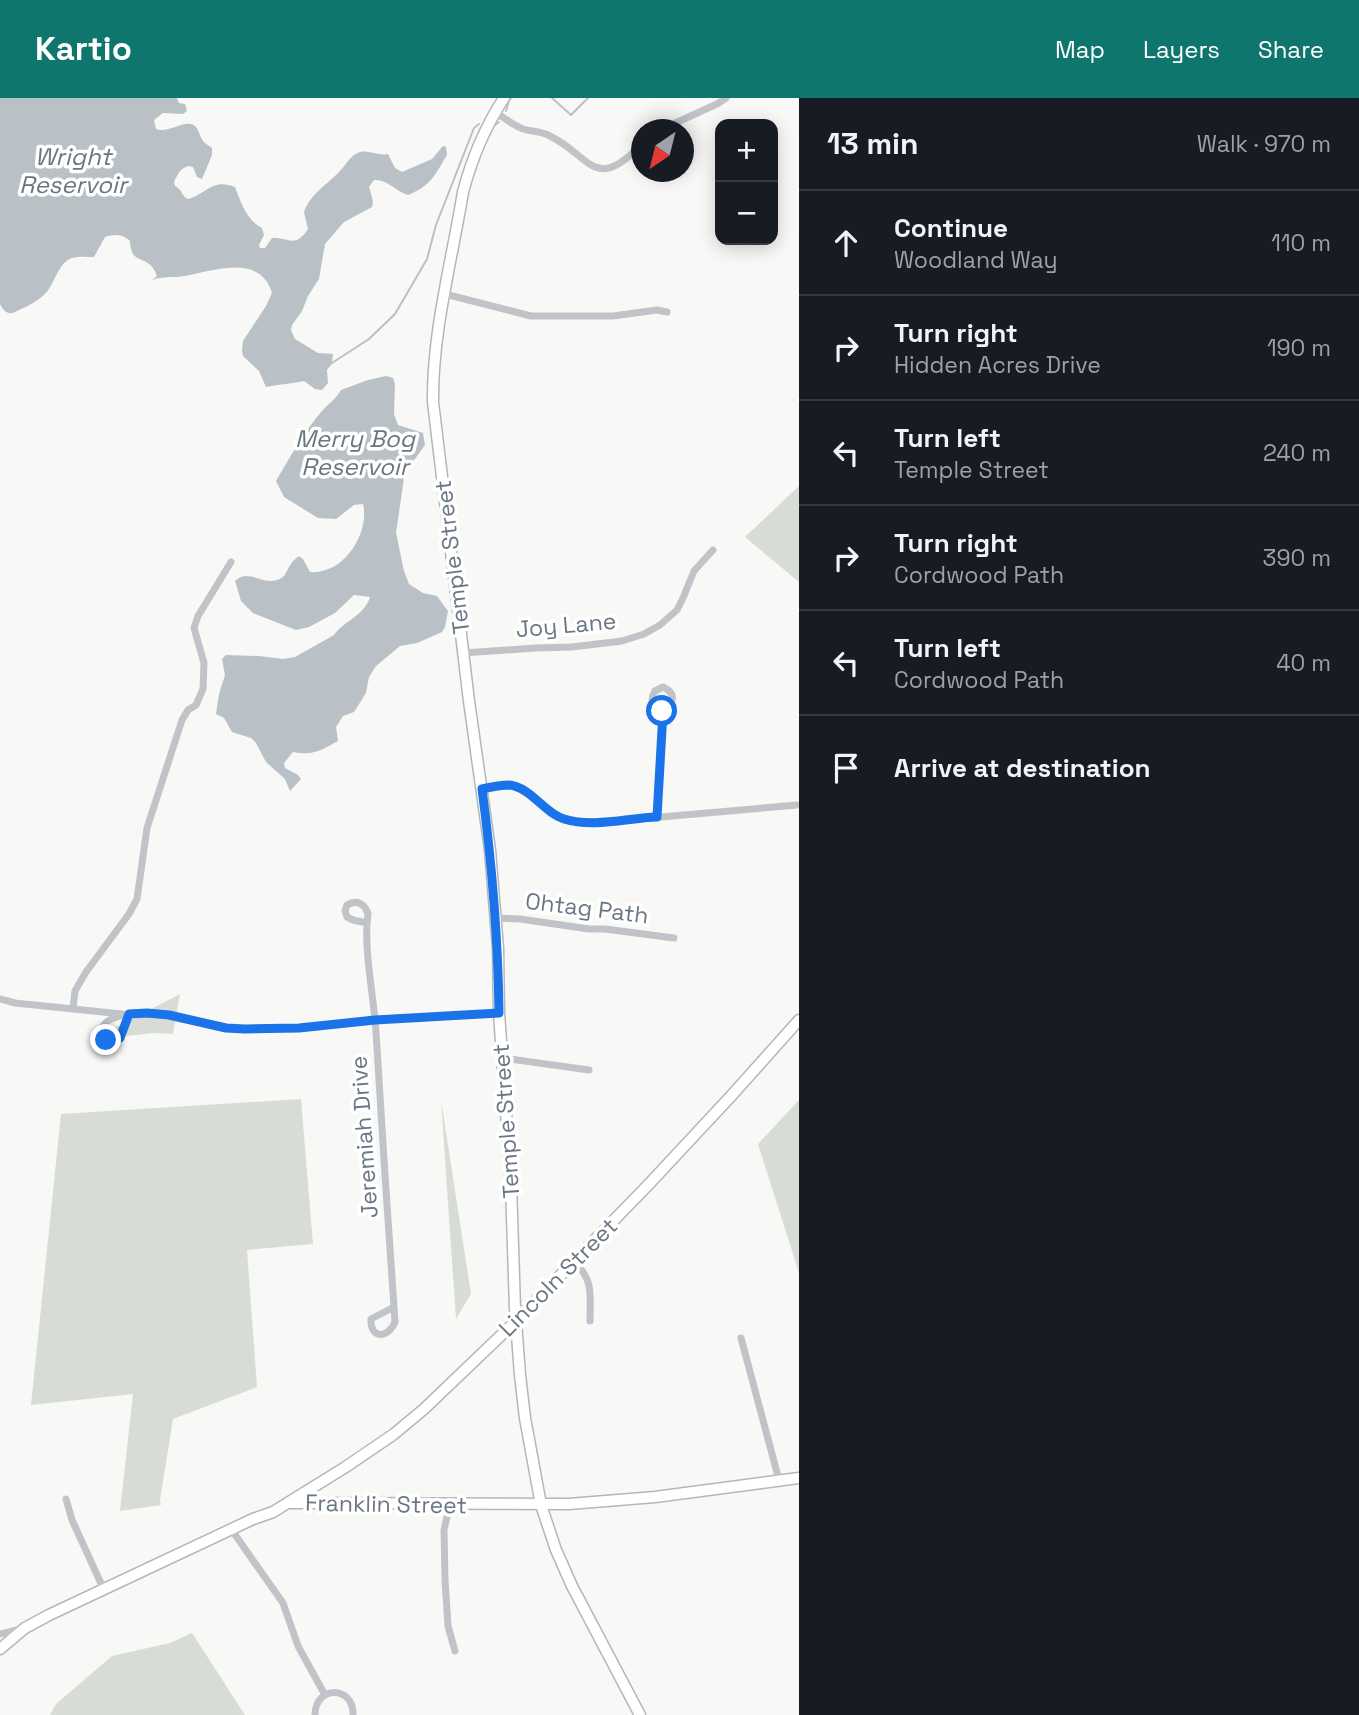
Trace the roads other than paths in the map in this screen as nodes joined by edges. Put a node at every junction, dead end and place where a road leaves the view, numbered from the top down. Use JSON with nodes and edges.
{"nodes":[{"id":1,"x":504,"y":98,"type":"edge"},
{"id":2,"x":726,"y":98,"type":"edge"},
{"id":3,"x":495,"y":112,"type":"junction"},
{"id":4,"x":684,"y":119,"type":"edge"},
{"id":5,"x":631,"y":155,"type":"edge"},
{"id":6,"x":445,"y":294,"type":"junction"},
{"id":7,"x":667,"y":312,"type":"dead end"},
{"id":8,"x":713,"y":550,"type":"dead end"},
{"id":9,"x":231,"y":562,"type":"dead end"},
{"id":10,"x":463,"y":653,"type":"junction"},
{"id":11,"x":663,"y":712,"type":"dead end"},
{"id":12,"x":482,"y":789,"type":"junction"},
{"id":13,"x":798,"y":804,"type":"edge"},
{"id":14,"x":657,"y":817,"type":"junction"},
{"id":15,"x":495,"y":918,"type":"junction"},
{"id":16,"x":367,"y":923,"type":"dead end"},
{"id":17,"x":674,"y":937,"type":"dead end"},
{"id":18,"x":0,"y":999,"type":"edge"},
{"id":19,"x":73,"y":1009,"type":"junction"},
{"id":20,"x":499,"y":1013,"type":"junction"},
{"id":21,"x":375,"y":1020,"type":"junction"},
{"id":22,"x":799,"y":1020,"type":"edge"},
{"id":23,"x":502,"y":1058,"type":"junction"},
{"id":24,"x":589,"y":1070,"type":"dead end"},
{"id":25,"x":574,"y":1261,"type":"junction"},
{"id":26,"x":394,"y":1307,"type":"dead end"},
{"id":27,"x":516,"y":1321,"type":"junction"},
{"id":28,"x":590,"y":1321,"type":"dead end"},
{"id":29,"x":741,"y":1338,"type":"dead end"},
{"id":30,"x":799,"y":1478,"type":"edge"},
{"id":31,"x":779,"y":1480,"type":"junction"},
{"id":32,"x":66,"y":1499,"type":"dead end"},
{"id":33,"x":289,"y":1503,"type":"junction"},
{"id":34,"x":450,"y":1504,"type":"junction"},
{"id":35,"x":541,"y":1505,"type":"junction"},
{"id":36,"x":232,"y":1529,"type":"junction"},
{"id":37,"x":104,"y":1590,"type":"junction"},
{"id":38,"x":25,"y":1628,"type":"junction"},
{"id":39,"x":0,"y":1634,"type":"edge"},
{"id":40,"x":0,"y":1649,"type":"edge"},
{"id":41,"x":455,"y":1651,"type":"dead end"},
{"id":42,"x":325,"y":1695,"type":"junction"},
{"id":43,"x":315,"y":1715,"type":"edge"},
{"id":44,"x":353,"y":1715,"type":"edge"},
{"id":45,"x":640,"y":1715,"type":"edge"}],
"edges":[{"from":1,"to":3,"type":"main road","name":"Temple Street"},
{"from":2,"to":4,"type":"street"},
{"from":3,"to":5,"type":"street"},
{"from":3,"to":6,"type":"main road","name":"Temple Street"},
{"from":6,"to":7,"type":"street"},
{"from":6,"to":10,"type":"main road","name":"Temple Street"},
{"from":8,"to":10,"type":"street","name":"Joy Lane"},
{"from":9,"to":19,"type":"street"},
{"from":10,"to":12,"type":"main road","name":"Temple Street"},
{"from":11,"to":14,"type":"street"},
{"from":12,"to":14,"type":"street"},
{"from":12,"to":15,"type":"main road","name":"Temple Street"},
{"from":13,"to":14,"type":"street"},
{"from":15,"to":17,"type":"street","name":"Ohtag Path"},
{"from":15,"to":20,"type":"main road","name":"Temple Street"},
{"from":16,"to":21,"type":"street","name":"Jeremiah Drive"},
{"from":18,"to":19,"type":"street"},
{"from":19,"to":21,"type":"street"},
{"from":20,"to":21,"type":"street"},
{"from":20,"to":23,"type":"main road","name":"Temple Street"},
{"from":21,"to":26,"type":"street","name":"Jeremiah Drive"},
{"from":22,"to":25,"type":"main road","name":"Lincoln Street"},
{"from":23,"to":24,"type":"street"},
{"from":23,"to":27,"type":"main road","name":"Temple Street"},
{"from":25,"to":27,"type":"main road","name":"Lincoln Street"},
{"from":25,"to":28,"type":"street"},
{"from":27,"to":33,"type":"main road","name":"Lincoln Street"},
{"from":27,"to":35,"type":"main road","name":"Temple Street"},
{"from":29,"to":31,"type":"street"},
{"from":30,"to":31,"type":"main road","name":"Franklin Street"},
{"from":31,"to":35,"type":"main road","name":"Franklin Street"},
{"from":32,"to":37,"type":"street"},
{"from":33,"to":34,"type":"main road","name":"Franklin Street"},
{"from":33,"to":36,"type":"main road","name":"Franklin Street"},
{"from":34,"to":35,"type":"main road","name":"Franklin Street"},
{"from":34,"to":41,"type":"street"},
{"from":35,"to":45,"type":"main road","name":"Temple Street"},
{"from":36,"to":37,"type":"main road","name":"Franklin Street"},
{"from":36,"to":42,"type":"street"},
{"from":37,"to":38,"type":"main road","name":"Franklin Street"},
{"from":38,"to":39,"type":"street","name":"Franklin Street"},
{"from":38,"to":40,"type":"main road"},
{"from":42,"to":43,"type":"street"},
{"from":42,"to":44,"type":"street"}]}
